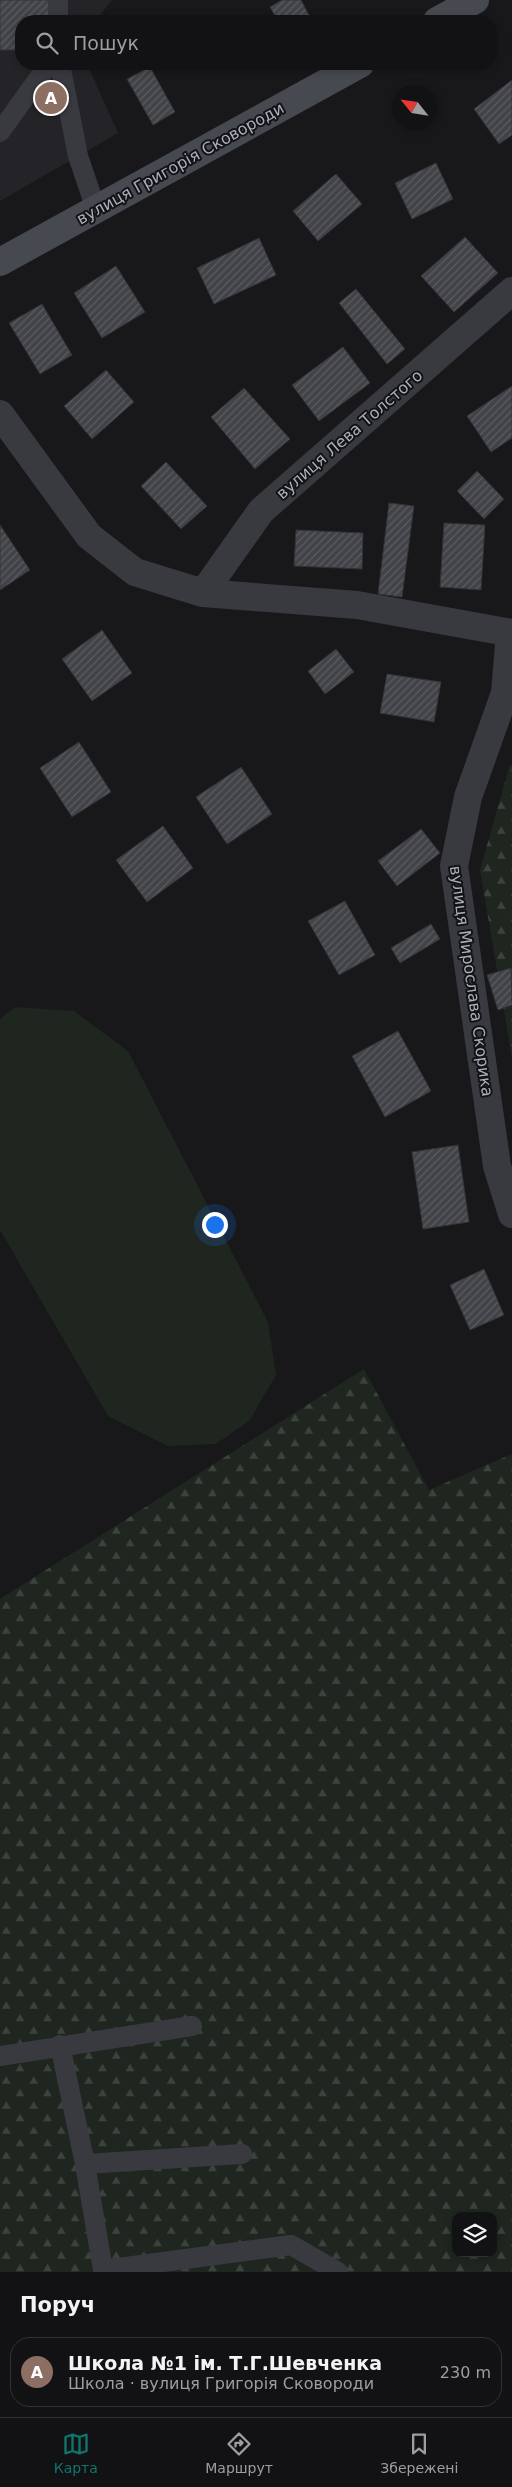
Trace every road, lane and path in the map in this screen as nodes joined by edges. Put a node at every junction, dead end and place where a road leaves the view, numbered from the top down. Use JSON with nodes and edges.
{"nodes":[{"id":1,"x":58,"y":0,"type":"edge"},
{"id":2,"x":475,"y":0,"type":"edge"},
{"id":3,"x":58,"y":15,"type":"edge"},
{"id":4,"x":448,"y":15,"type":"edge"},
{"id":5,"x":45,"y":70,"type":"edge"},
{"id":6,"x":61,"y":70,"type":"edge"},
{"id":7,"x":349,"y":70,"type":"edge"},
{"id":8,"x":0,"y":132,"type":"edge"},
{"id":9,"x":96,"y":209,"type":"junction"},
{"id":10,"x":0,"y":262,"type":"edge"},
{"id":11,"x":512,"y":291,"type":"edge"},
{"id":12,"x":0,"y":414,"type":"edge"},
{"id":13,"x":203,"y":593,"type":"junction"},
{"id":14,"x":511,"y":633,"type":"edge"},
{"id":15,"x":512,"y":1214,"type":"edge"},
{"id":16,"x":192,"y":2026,"type":"dead end"},
{"id":17,"x":60,"y":2045,"type":"junction"},
{"id":18,"x":0,"y":2056,"type":"edge"},
{"id":19,"x":242,"y":2154,"type":"dead end"},
{"id":20,"x":85,"y":2164,"type":"junction"},
{"id":21,"x":338,"y":2272,"type":"edge"}],
"edges":[{"from":1,"to":3,"type":"lane"},
{"from":2,"to":4,"type":"street"},
{"from":5,"to":8,"type":"lane"},
{"from":6,"to":9,"type":"lane"},
{"from":7,"to":9,"type":"street","name":"вулиця Григорія Сковороди"},
{"from":9,"to":10,"type":"street","name":"вулиця Григорія Сковороди"},
{"from":11,"to":13,"type":"street","name":"вулиця Лева Толстого"},
{"from":12,"to":13,"type":"street","name":"вулиця Мирослава Скорика"},
{"from":13,"to":14,"type":"street","name":"вулиця Мирослава Скорика"},
{"from":14,"to":15,"type":"street","name":"вулиця Мирослава Скорика"},
{"from":16,"to":17,"type":"lane"},
{"from":17,"to":18,"type":"lane"},
{"from":17,"to":20,"type":"lane"},
{"from":19,"to":20,"type":"lane"},
{"from":20,"to":21,"type":"lane"}]}
